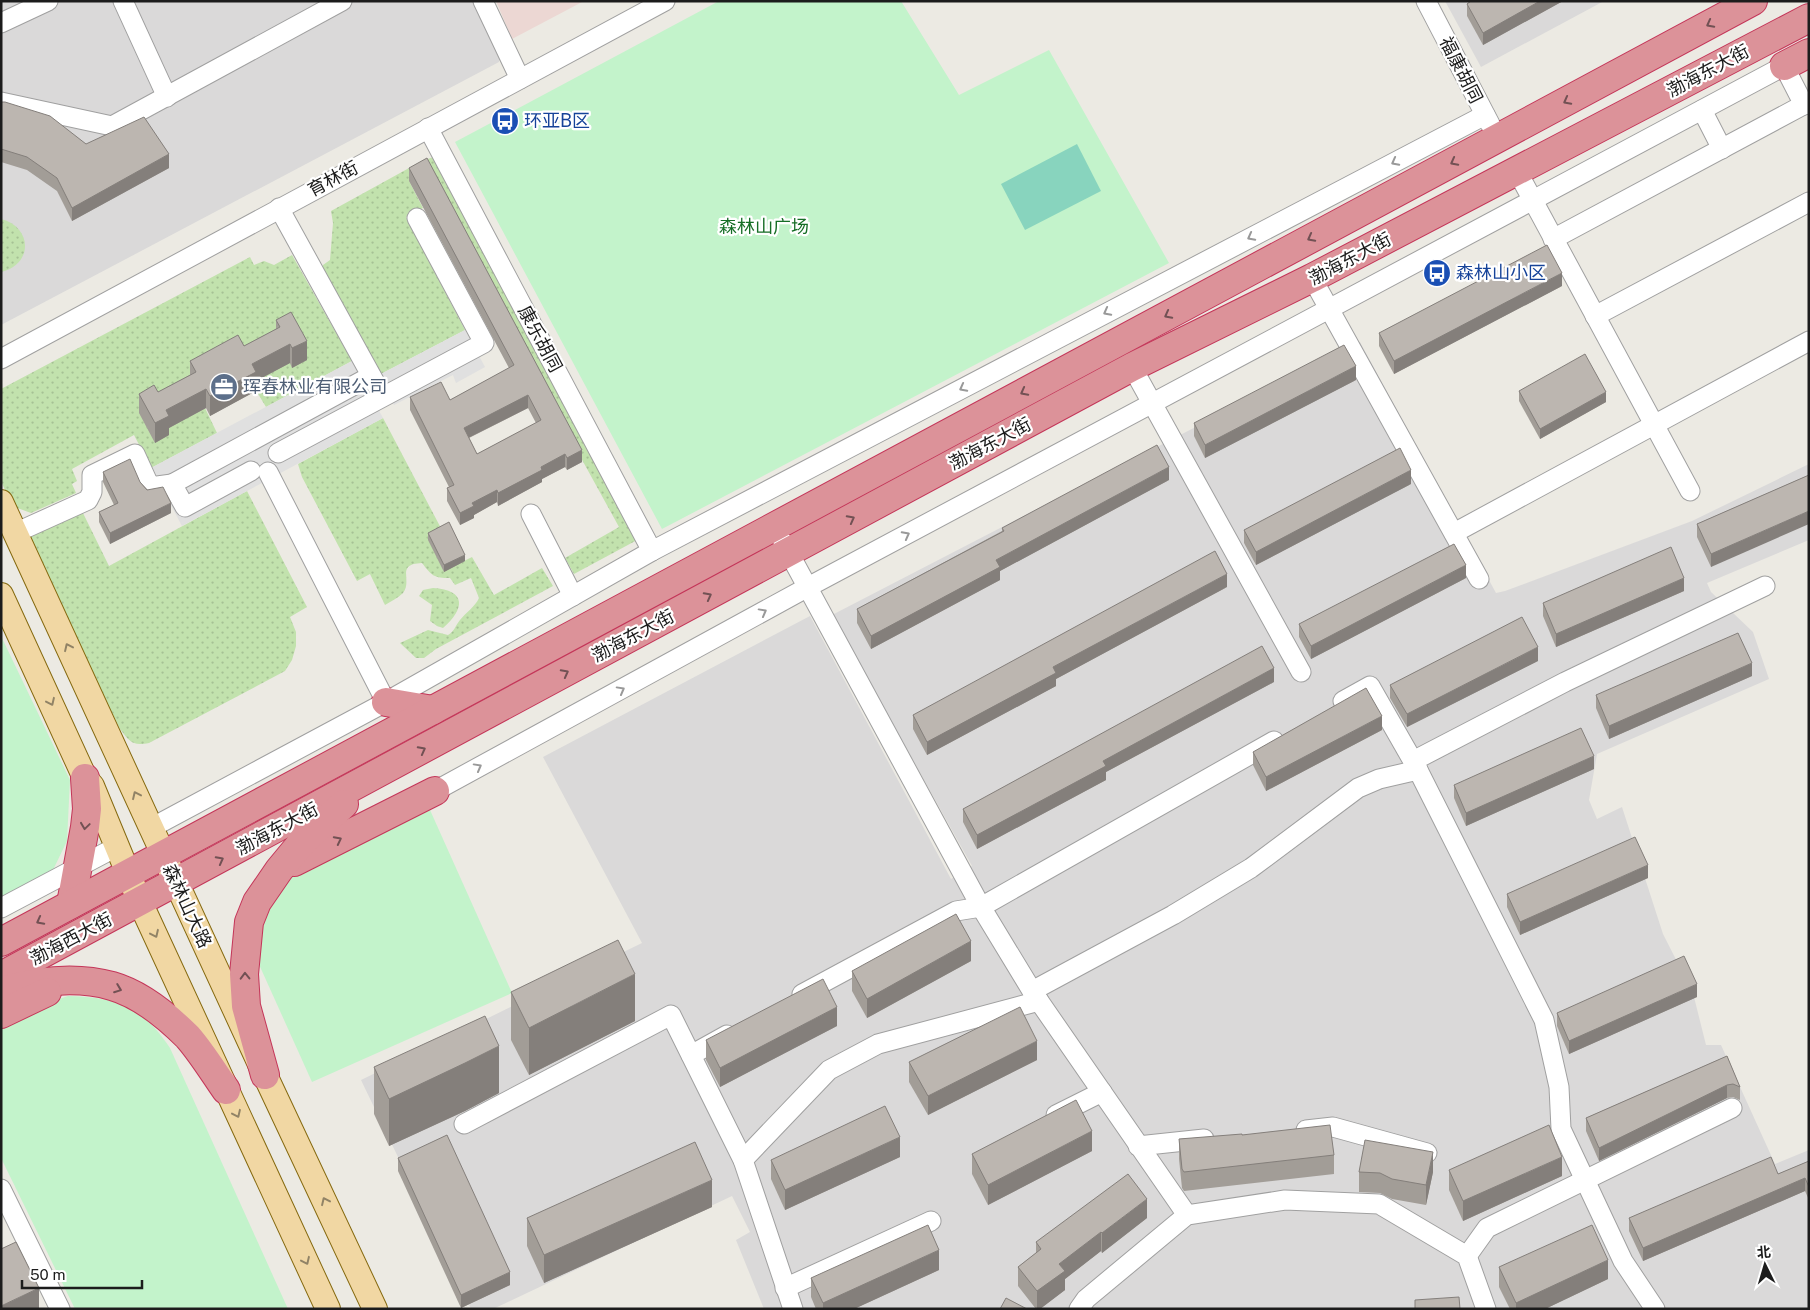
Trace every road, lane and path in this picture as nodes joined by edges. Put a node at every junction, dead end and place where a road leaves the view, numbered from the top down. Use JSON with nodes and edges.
{"nodes":[{"id":1,"x":48,"y":1,"type":"edge"},
{"id":2,"x":122,"y":1,"type":"edge"},
{"id":3,"x":342,"y":1,"type":"edge"},
{"id":4,"x":483,"y":1,"type":"edge"},
{"id":5,"x":665,"y":1,"type":"edge"},
{"id":6,"x":1426,"y":1,"type":"edge"},
{"id":7,"x":1753,"y":1,"type":"edge"},
{"id":8,"x":1805,"y":1,"type":"edge"},
{"id":9,"x":1809,"y":10,"type":"edge"},
{"id":10,"x":1809,"y":18,"type":"edge"},
{"id":11,"x":1,"y":23,"type":"edge"},
{"id":12,"x":1809,"y":53,"type":"edge"},
{"id":13,"x":1784,"y":66,"type":"junction"},
{"id":14,"x":520,"y":79,"type":"junction"},
{"id":15,"x":167,"y":97,"type":"junction"},
{"id":16,"x":1,"y":102,"type":"edge"},
{"id":17,"x":1806,"y":104,"type":"edge"},
{"id":18,"x":1702,"y":110,"type":"junction"},
{"id":19,"x":1485,"y":115,"type":"junction"},
{"id":20,"x":428,"y":128,"type":"junction"},
{"id":21,"x":1497,"y":139,"type":"junction"},
{"id":22,"x":1722,"y":149,"type":"junction"},
{"id":23,"x":1517,"y":171,"type":"junction"},
{"id":24,"x":1533,"y":200,"type":"junction"},
{"id":25,"x":1809,"y":202,"type":"edge"},
{"id":26,"x":279,"y":208,"type":"junction"},
{"id":27,"x":417,"y":218,"type":"dead end"},
{"id":28,"x":1554,"y":239,"type":"junction"},
{"id":29,"x":1312,"y":278,"type":"junction"},
{"id":30,"x":1329,"y":309,"type":"junction"},
{"id":31,"x":1595,"y":316,"type":"junction"},
{"id":32,"x":1809,"y":341,"type":"edge"},
{"id":33,"x":1,"y":359,"type":"edge"},
{"id":34,"x":1132,"y":367,"type":"junction"},
{"id":35,"x":371,"y":376,"type":"junction"},
{"id":36,"x":384,"y":398,"type":"junction"},
{"id":37,"x":1152,"y":403,"type":"junction"},
{"id":38,"x":1654,"y":424,"type":"junction"},
{"id":39,"x":252,"y":440,"type":"junction"},
{"id":40,"x":278,"y":453,"type":"junction"},
{"id":41,"x":260,"y":471,"type":"junction"},
{"id":42,"x":172,"y":484,"type":"junction"},
{"id":43,"x":1690,"y":491,"type":"dead end"},
{"id":44,"x":1,"y":502,"type":"edge"},
{"id":45,"x":531,"y":514,"type":"dead end"},
{"id":46,"x":774,"y":527,"type":"junction"},
{"id":47,"x":15,"y":533,"type":"junction"},
{"id":48,"x":1454,"y":534,"type":"junction"},
{"id":49,"x":652,"y":550,"type":"junction"},
{"id":50,"x":789,"y":552,"type":"junction"},
{"id":51,"x":1479,"y":579,"type":"dead end"},
{"id":52,"x":1765,"y":586,"type":"dead end"},
{"id":53,"x":808,"y":587,"type":"junction"},
{"id":54,"x":1,"y":594,"type":"edge"},
{"id":55,"x":573,"y":596,"type":"junction"},
{"id":56,"x":1301,"y":672,"type":"dead end"},
{"id":57,"x":386,"y":702,"type":"junction"},
{"id":58,"x":432,"y":710,"type":"junction"},
{"id":59,"x":1327,"y":711,"type":"edge"},
{"id":60,"x":1292,"y":730,"type":"edge"},
{"id":61,"x":121,"y":762,"type":"junction"},
{"id":62,"x":1415,"y":765,"type":"junction"},
{"id":63,"x":379,"y":773,"type":"junction"},
{"id":64,"x":89,"y":782,"type":"junction"},
{"id":65,"x":435,"y":791,"type":"joint"},
{"id":66,"x":151,"y":828,"type":"junction"},
{"id":67,"x":118,"y":846,"type":"junction"},
{"id":68,"x":164,"y":855,"type":"junction"},
{"id":69,"x":78,"y":867,"type":"junction"},
{"id":70,"x":279,"y":870,"type":"junction"},
{"id":71,"x":130,"y":873,"type":"junction"},
{"id":72,"x":177,"y":883,"type":"junction"},
{"id":73,"x":140,"y":902,"type":"junction"},
{"id":74,"x":71,"y":904,"type":"junction"},
{"id":75,"x":981,"y":907,"type":"junction"},
{"id":76,"x":1,"y":908,"type":"edge"},
{"id":77,"x":1,"y":942,"type":"edge"},
{"id":78,"x":1,"y":976,"type":"edge"},
{"id":79,"x":78,"y":982,"type":"junction"},
{"id":80,"x":1,"y":991,"type":"edge"},
{"id":81,"x":1036,"y":996,"type":"junction"},
{"id":82,"x":785,"y":1004,"type":"edge"},
{"id":83,"x":1,"y":1014,"type":"edge"},
{"id":84,"x":742,"y":1027,"type":"edge"},
{"id":85,"x":691,"y":1055,"type":"junction"},
{"id":86,"x":265,"y":1074,"type":"junction"},
{"id":87,"x":226,"y":1090,"type":"junction"},
{"id":88,"x":1102,"y":1092,"type":"junction"},
{"id":89,"x":1732,"y":1108,"type":"dead end"},
{"id":90,"x":1040,"y":1123,"type":"edge"},
{"id":91,"x":464,"y":1124,"type":"dead end"},
{"id":92,"x":1284,"y":1132,"type":"edge"},
{"id":93,"x":1226,"y":1137,"type":"edge"},
{"id":94,"x":1138,"y":1146,"type":"junction"},
{"id":95,"x":1428,"y":1154,"type":"edge"},
{"id":96,"x":742,"y":1160,"type":"junction"},
{"id":97,"x":1585,"y":1180,"type":"junction"},
{"id":98,"x":1,"y":1189,"type":"edge"},
{"id":99,"x":1187,"y":1216,"type":"junction"},
{"id":100,"x":931,"y":1222,"type":"dead end"},
{"id":101,"x":1466,"y":1256,"type":"junction"},
{"id":102,"x":785,"y":1288,"type":"junction"},
{"id":103,"x":60,"y":1309,"type":"edge"},
{"id":104,"x":328,"y":1309,"type":"edge"},
{"id":105,"x":375,"y":1309,"type":"edge"},
{"id":106,"x":793,"y":1309,"type":"edge"},
{"id":107,"x":1079,"y":1309,"type":"edge"},
{"id":108,"x":1486,"y":1309,"type":"edge"},
{"id":109,"x":1655,"y":1309,"type":"edge"}],
"edges":[{"from":1,"to":11,"type":"street"},
{"from":2,"to":15,"type":"street"},
{"from":3,"to":15,"type":"street"},
{"from":4,"to":14,"type":"street"},
{"from":5,"to":14,"type":"street","name":"育林街"},
{"from":6,"to":19,"type":"street","name":"福康胡同"},
{"from":7,"to":21,"type":"highway","name":"渤海东大街","one_way":true},
{"from":8,"to":9,"type":"highway"},
{"from":10,"to":23,"type":"highway","name":"渤海东大街"},
{"from":12,"to":13,"type":"highway"},
{"from":13,"to":17,"type":"street"},
{"from":13,"to":18,"type":"street","name":"渤海东大街"},
{"from":14,"to":20,"type":"street","name":"育林街"},
{"from":15,"to":16,"type":"street"},
{"from":17,"to":22,"type":"street"},
{"from":18,"to":22,"type":"street"},
{"from":18,"to":24,"type":"street","name":"渤海东大街"},
{"from":19,"to":21,"type":"street","name":"福康胡同"},
{"from":19,"to":49,"type":"street","one_way":true},
{"from":20,"to":26,"type":"street","name":"育林街"},
{"from":20,"to":49,"type":"street","name":"康乐胡同"},
{"from":21,"to":46,"type":"highway","name":"渤海东大街","one_way":true},
{"from":22,"to":28,"type":"street"},
{"from":23,"to":24,"type":"street"},
{"from":23,"to":29,"type":"highway","name":"渤海东大街"},
{"from":24,"to":28,"type":"street"},
{"from":24,"to":30,"type":"street","name":"渤海东大街"},
{"from":25,"to":31,"type":"street"},
{"from":26,"to":33,"type":"street","name":"育林街"},
{"from":26,"to":35,"type":"street"},
{"from":27,"to":36,"type":"street"},
{"from":28,"to":31,"type":"street"},
{"from":29,"to":30,"type":"street"},
{"from":29,"to":34,"type":"highway","name":"渤海东大街"},
{"from":30,"to":37,"type":"street","name":"渤海东大街"},
{"from":30,"to":48,"type":"street"},
{"from":31,"to":38,"type":"street"},
{"from":32,"to":38,"type":"street"},
{"from":34,"to":37,"type":"street"},
{"from":50,"to":34,"type":"highway","name":"渤海东大街","one_way":true},
{"from":35,"to":36,"type":"street"},
{"from":35,"to":39,"type":"street"},
{"from":36,"to":40,"type":"street"},
{"from":53,"to":37,"type":"street","name":"渤海东大街","one_way":true},
{"from":37,"to":56,"type":"street"},
{"from":38,"to":43,"type":"street"},
{"from":38,"to":48,"type":"street"},
{"from":39,"to":40,"type":"street"},
{"from":39,"to":41,"type":"street"},
{"from":39,"to":42,"type":"street"},
{"from":40,"to":41,"type":"street"},
{"from":41,"to":42,"type":"street"},
{"from":41,"to":57,"type":"street"},
{"from":42,"to":47,"type":"street"},
{"from":44,"to":47,"type":"main road","name":"森林山大路"},
{"from":45,"to":55,"type":"street"},
{"from":46,"to":50,"type":"street"},
{"from":46,"to":58,"type":"highway","name":"渤海东大街"},
{"from":61,"to":47,"type":"main road","name":"森林山大路","one_way":true},
{"from":48,"to":51,"type":"street"},
{"from":49,"to":55,"type":"street"},
{"from":50,"to":53,"type":"street"},
{"from":63,"to":50,"type":"highway","name":"渤海东大街","one_way":true},
{"from":52,"to":62,"type":"street"},
{"from":65,"to":53,"type":"street","name":"渤海东大街","one_way":true},
{"from":53,"to":75,"type":"street"},
{"from":54,"to":64,"type":"main road","one_way":true},
{"from":55,"to":57,"type":"street"},
{"from":57,"to":58,"type":"highway"},
{"from":57,"to":66,"type":"street"},
{"from":58,"to":68,"type":"highway","name":"渤海东大街"},
{"from":59,"to":62,"type":"street"},
{"from":60,"to":75,"type":"street"},
{"from":61,"to":64,"type":"main road"},
{"from":66,"to":61,"type":"main road","name":"森林山大路","one_way":true},
{"from":62,"to":81,"type":"street"},
{"from":62,"to":97,"type":"street"},
{"from":63,"to":70,"type":"highway"},
{"from":72,"to":63,"type":"highway","name":"渤海东大街","one_way":true},
{"from":64,"to":67,"type":"main road"},
{"from":64,"to":69,"type":"highway","one_way":true},
{"from":70,"to":65,"type":"highway","one_way":true},
{"from":66,"to":68,"type":"main road","name":"森林山大路"},
{"from":67,"to":69,"type":"street"},
{"from":67,"to":71,"type":"main road"},
{"from":68,"to":71,"type":"highway","name":"渤海东大街"},
{"from":68,"to":72,"type":"main road","name":"森林山大路"},
{"from":69,"to":74,"type":"highway"},
{"from":69,"to":76,"type":"street"},
{"from":86,"to":70,"type":"highway","one_way":true},
{"from":71,"to":73,"type":"main road"},
{"from":71,"to":74,"type":"highway","name":"渤海西大街"},
{"from":72,"to":73,"type":"highway","name":"渤海东大街"},
{"from":72,"to":86,"type":"main road","name":"森林山大路"},
{"from":73,"to":78,"type":"highway","name":"渤海西大街"},
{"from":73,"to":87,"type":"main road","one_way":true},
{"from":74,"to":77,"type":"highway","name":"渤海西大街","one_way":true},
{"from":75,"to":81,"type":"street"},
{"from":75,"to":82,"type":"street"},
{"from":79,"to":80,"type":"highway"},
{"from":79,"to":83,"type":"highway"},
{"from":79,"to":87,"type":"highway","one_way":true},
{"from":81,"to":88,"type":"street"},
{"from":81,"to":96,"type":"street"},
{"from":84,"to":85,"type":"street"},
{"from":85,"to":91,"type":"street"},
{"from":85,"to":96,"type":"street"},
{"from":105,"to":86,"type":"main road","name":"森林山大路","one_way":true},
{"from":87,"to":104,"type":"main road","one_way":true},
{"from":88,"to":90,"type":"street"},
{"from":88,"to":94,"type":"street"},
{"from":89,"to":97,"type":"street"},
{"from":92,"to":95,"type":"street"},
{"from":93,"to":94,"type":"street"},
{"from":94,"to":99,"type":"street"},
{"from":96,"to":102,"type":"street"},
{"from":97,"to":101,"type":"street"},
{"from":97,"to":109,"type":"street"},
{"from":98,"to":103,"type":"street"},
{"from":99,"to":101,"type":"street"},
{"from":99,"to":107,"type":"street"},
{"from":100,"to":102,"type":"street"},
{"from":101,"to":108,"type":"street"},
{"from":102,"to":106,"type":"street"}]}
